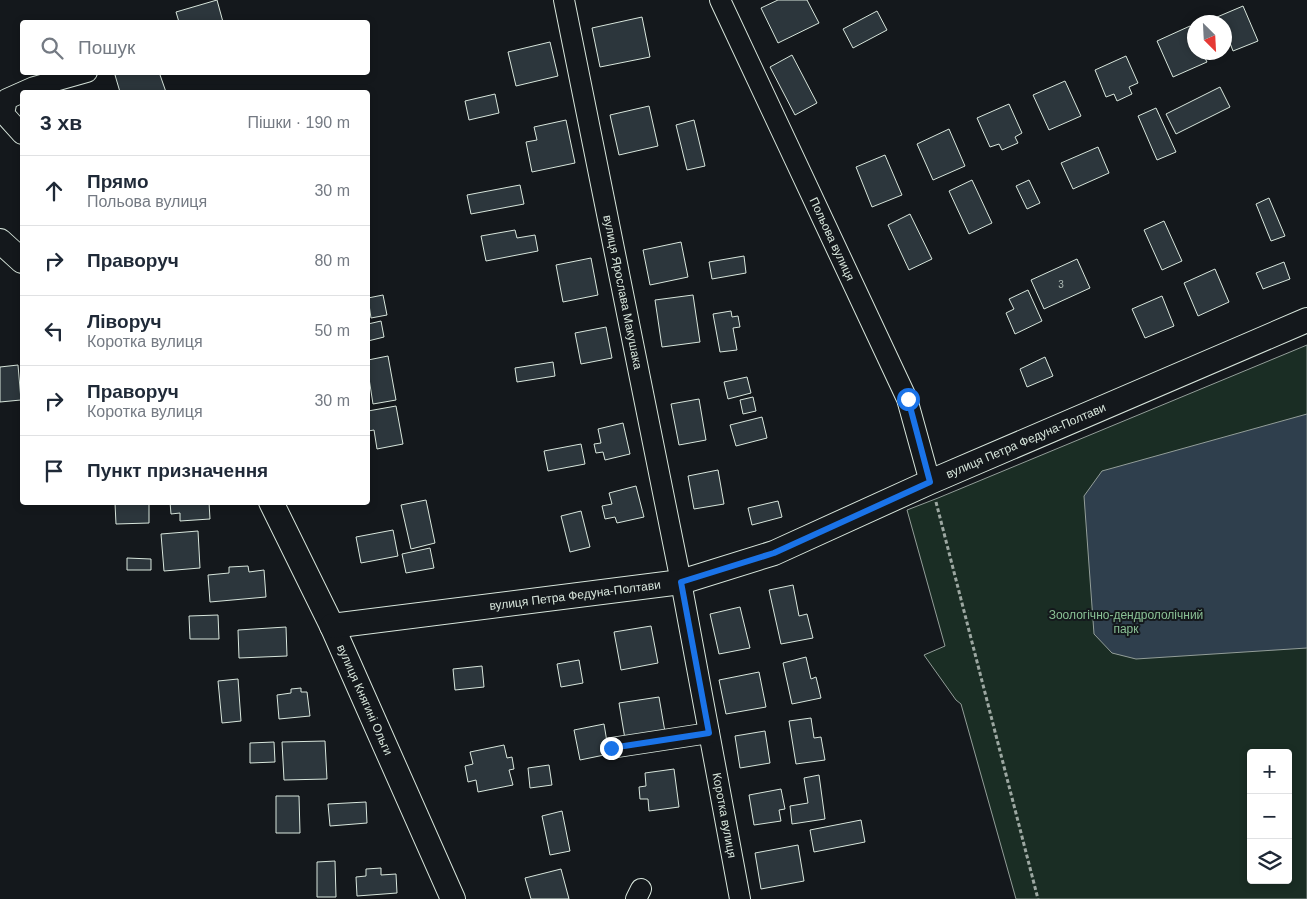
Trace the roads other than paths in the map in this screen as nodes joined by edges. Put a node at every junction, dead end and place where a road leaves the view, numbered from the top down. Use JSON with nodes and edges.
{"nodes":[{"id":1,"x":564,"y":0,"type":"edge"},
{"id":2,"x":720,"y":0,"type":"edge"},
{"id":3,"x":76,"y":75,"type":"edge"},
{"id":4,"x":27,"y":90,"type":"edge"},
{"id":5,"x":20,"y":93,"type":"edge"},
{"id":6,"x":20,"y":132,"type":"edge"},
{"id":7,"x":0,"y":241,"type":"edge"},
{"id":8,"x":20,"y":259,"type":"edge"},
{"id":9,"x":1307,"y":320,"type":"edge"},
{"id":10,"x":930,"y":482,"type":"junction"},
{"id":11,"x":272,"y":505,"type":"edge"},
{"id":12,"x":681,"y":582,"type":"junction"},
{"id":13,"x":332,"y":626,"type":"junction"},
{"id":14,"x":709,"y":733,"type":"junction"},
{"id":15,"x":611,"y":748,"type":"dead end"},
{"id":16,"x":453,"y":899,"type":"edge"},
{"id":17,"x":740,"y":899,"type":"edge"}],
"edges":[{"from":1,"to":12,"type":"street","name":"вулиця Ярослава Макушака"},
{"from":2,"to":10,"type":"street","name":"Польова вулиця"},
{"from":3,"to":4,"type":"street"},
{"from":5,"to":6,"type":"street"},
{"from":7,"to":8,"type":"street"},
{"from":9,"to":10,"type":"street","name":"вулиця Петра Федуна-Полтави"},
{"from":10,"to":12,"type":"street","name":"вулиця Петра Федуна-Полтави"},
{"from":11,"to":13,"type":"street","name":"вулиця Княгині Ольги"},
{"from":12,"to":13,"type":"street","name":"вулиця Петра Федуна-Полтави"},
{"from":12,"to":14,"type":"street","name":"Коротка вулиця"},
{"from":13,"to":16,"type":"street","name":"вулиця Княгині Ольги"},
{"from":14,"to":15,"type":"street"},
{"from":14,"to":17,"type":"street","name":"Коротка вулиця"}]}
